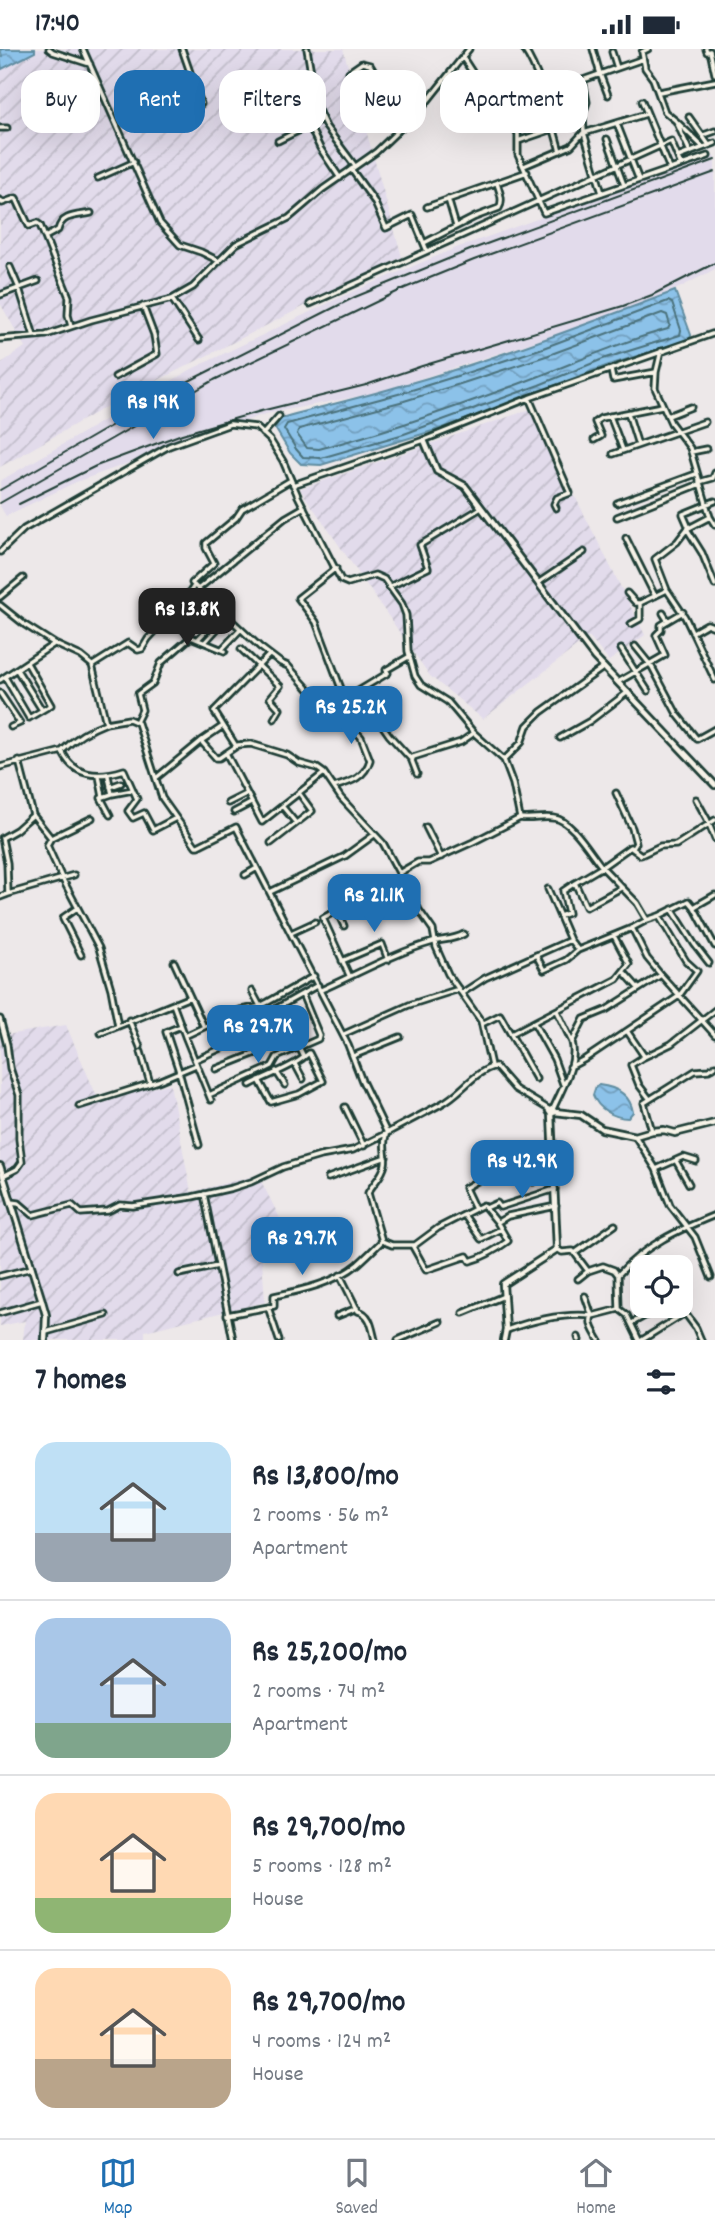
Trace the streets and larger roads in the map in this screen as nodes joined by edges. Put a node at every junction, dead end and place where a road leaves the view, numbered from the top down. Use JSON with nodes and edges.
{"nodes":[{"id":1,"x":49,"y":49,"type":"edge"},
{"id":2,"x":84,"y":49,"type":"edge"},
{"id":3,"x":182,"y":49,"type":"edge"},
{"id":4,"x":307,"y":49,"type":"edge"},
{"id":5,"x":470,"y":49,"type":"edge"},
{"id":6,"x":524,"y":49,"type":"edge"},
{"id":7,"x":593,"y":49,"type":"edge"},
{"id":8,"x":648,"y":49,"type":"edge"},
{"id":9,"x":706,"y":49,"type":"edge"},
{"id":10,"x":612,"y":52,"type":"dead end"},
{"id":11,"x":463,"y":58,"type":"junction"},
{"id":12,"x":643,"y":59,"type":"junction"},
{"id":13,"x":90,"y":64,"type":"junction"},
{"id":14,"x":617,"y":68,"type":"junction"},
{"id":15,"x":189,"y":70,"type":"edge"},
{"id":16,"x":310,"y":70,"type":"edge"},
{"id":17,"x":351,"y":70,"type":"edge"},
{"id":18,"x":372,"y":70,"type":"edge"},
{"id":19,"x":471,"y":70,"type":"edge"},
{"id":20,"x":535,"y":70,"type":"edge"},
{"id":21,"x":600,"y":74,"type":"junction"},
{"id":22,"x":715,"y":74,"type":"edge"},
{"id":23,"x":588,"y":78,"type":"edge"},
{"id":24,"x":715,"y":81,"type":"edge"},
{"id":25,"x":658,"y":92,"type":"junction"},
{"id":26,"x":608,"y":95,"type":"dead end"},
{"id":27,"x":642,"y":101,"type":"dead end"},
{"id":28,"x":426,"y":103,"type":"edge"},
{"id":29,"x":646,"y":114,"type":"junction"},
{"id":30,"x":689,"y":117,"type":"dead end"},
{"id":31,"x":676,"y":121,"type":"junction"},
{"id":32,"x":617,"y":124,"type":"junction"},
{"id":33,"x":326,"y":125,"type":"edge"},
{"id":34,"x":0,"y":128,"type":"edge"},
{"id":35,"x":7,"y":128,"type":"dead end"},
{"id":36,"x":715,"y":131,"type":"edge"},
{"id":37,"x":588,"y":132,"type":"edge"},
{"id":38,"x":296,"y":133,"type":"edge"},
{"id":39,"x":313,"y":133,"type":"edge"},
{"id":40,"x":397,"y":133,"type":"edge"},
{"id":41,"x":518,"y":133,"type":"edge"},
{"id":42,"x":541,"y":133,"type":"edge"},
{"id":43,"x":553,"y":133,"type":"edge"},
{"id":44,"x":584,"y":133,"type":"joint"},
{"id":45,"x":703,"y":135,"type":"junction"},
{"id":46,"x":607,"y":139,"type":"dead end"},
{"id":47,"x":278,"y":141,"type":"dead end"},
{"id":48,"x":518,"y":141,"type":"junction"},
{"id":49,"x":715,"y":143,"type":"edge"},
{"id":50,"x":706,"y":146,"type":"junction"},
{"id":51,"x":660,"y":147,"type":"junction"},
{"id":52,"x":560,"y":151,"type":"junction"},
{"id":53,"x":689,"y":153,"type":"junction"},
{"id":54,"x":708,"y":156,"type":"dead end"},
{"id":55,"x":678,"y":157,"type":"junction"},
{"id":56,"x":632,"y":159,"type":"junction"},
{"id":57,"x":692,"y":161,"type":"junction"},
{"id":58,"x":135,"y":162,"type":"junction"},
{"id":59,"x":681,"y":165,"type":"junction"},
{"id":60,"x":524,"y":166,"type":"junction"},
{"id":61,"x":617,"y":166,"type":"junction"},
{"id":62,"x":353,"y":168,"type":"junction"},
{"id":63,"x":670,"y":169,"type":"junction"},
{"id":64,"x":527,"y":172,"type":"junction"},
{"id":65,"x":597,"y":175,"type":"junction"},
{"id":66,"x":98,"y":178,"type":"dead end"},
{"id":67,"x":340,"y":178,"type":"junction"},
{"id":68,"x":639,"y":180,"type":"junction"},
{"id":69,"x":497,"y":183,"type":"junction"},
{"id":70,"x":624,"y":185,"type":"junction"},
{"id":71,"x":602,"y":193,"type":"junction"},
{"id":72,"x":448,"y":199,"type":"junction"},
{"id":73,"x":0,"y":200,"type":"edge"},
{"id":74,"x":539,"y":201,"type":"junction"},
{"id":75,"x":427,"y":208,"type":"dead end"},
{"id":76,"x":91,"y":213,"type":"dead end"},
{"id":77,"x":456,"y":226,"type":"junction"},
{"id":78,"x":45,"y":237,"type":"junction"},
{"id":79,"x":424,"y":243,"type":"junction"},
{"id":80,"x":427,"y":251,"type":"junction"},
{"id":81,"x":219,"y":261,"type":"junction"},
{"id":82,"x":10,"y":267,"type":"dead end"},
{"id":83,"x":38,"y":281,"type":"dead end"},
{"id":84,"x":19,"y":288,"type":"junction"},
{"id":85,"x":0,"y":295,"type":"edge"},
{"id":86,"x":172,"y":299,"type":"junction"},
{"id":87,"x":310,"y":304,"type":"dead end"},
{"id":88,"x":143,"y":306,"type":"junction"},
{"id":89,"x":71,"y":326,"type":"junction"},
{"id":90,"x":715,"y":334,"type":"edge"},
{"id":91,"x":34,"y":336,"type":"junction"},
{"id":92,"x":0,"y":339,"type":"edge"},
{"id":93,"x":199,"y":340,"type":"dead end"},
{"id":94,"x":662,"y":351,"type":"junction"},
{"id":95,"x":611,"y":369,"type":"junction"},
{"id":96,"x":656,"y":372,"type":"junction"},
{"id":97,"x":115,"y":377,"type":"dead end"},
{"id":98,"x":529,"y":398,"type":"junction"},
{"id":99,"x":662,"y":406,"type":"junction"},
{"id":100,"x":691,"y":407,"type":"dead end"},
{"id":101,"x":628,"y":413,"type":"junction"},
{"id":102,"x":279,"y":416,"type":"dead end"},
{"id":103,"x":610,"y":416,"type":"junction"},
{"id":104,"x":668,"y":416,"type":"junction"},
{"id":105,"x":705,"y":422,"type":"dead end"},
{"id":106,"x":678,"y":432,"type":"junction"},
{"id":107,"x":263,"y":434,"type":"junction"},
{"id":108,"x":424,"y":440,"type":"junction"},
{"id":109,"x":594,"y":440,"type":"dead end"},
{"id":110,"x":638,"y":445,"type":"junction"},
{"id":111,"x":706,"y":449,"type":"dead end"},
{"id":112,"x":623,"y":450,"type":"junction"},
{"id":113,"x":691,"y":452,"type":"junction"},
{"id":114,"x":613,"y":454,"type":"dead end"},
{"id":115,"x":715,"y":473,"type":"edge"},
{"id":116,"x":696,"y":474,"type":"junction"},
{"id":117,"x":292,"y":483,"type":"junction"},
{"id":118,"x":700,"y":483,"type":"junction"},
{"id":119,"x":715,"y":501,"type":"edge"},
{"id":120,"x":617,"y":503,"type":"dead end"},
{"id":121,"x":706,"y":505,"type":"junction"},
{"id":122,"x":304,"y":507,"type":"junction"},
{"id":123,"x":481,"y":508,"type":"junction"},
{"id":124,"x":556,"y":508,"type":"dead end"},
{"id":125,"x":617,"y":517,"type":"dead end"},
{"id":126,"x":710,"y":517,"type":"junction"},
{"id":127,"x":715,"y":525,"type":"edge"},
{"id":128,"x":688,"y":529,"type":"junction"},
{"id":129,"x":626,"y":538,"type":"dead end"},
{"id":130,"x":0,"y":552,"type":"edge"},
{"id":131,"x":584,"y":552,"type":"dead end"},
{"id":132,"x":335,"y":568,"type":"junction"},
{"id":133,"x":23,"y":578,"type":"dead end"},
{"id":134,"x":538,"y":583,"type":"junction"},
{"id":135,"x":715,"y":585,"type":"edge"},
{"id":136,"x":196,"y":587,"type":"junction"},
{"id":137,"x":389,"y":587,"type":"junction"},
{"id":138,"x":667,"y":590,"type":"junction"},
{"id":139,"x":627,"y":593,"type":"dead end"},
{"id":140,"x":654,"y":596,"type":"junction"},
{"id":141,"x":0,"y":597,"type":"edge"},
{"id":142,"x":640,"y":603,"type":"junction"},
{"id":143,"x":0,"y":607,"type":"edge"},
{"id":144,"x":682,"y":612,"type":"junction"},
{"id":145,"x":223,"y":613,"type":"junction"},
{"id":146,"x":663,"y":613,"type":"dead end"},
{"id":147,"x":169,"y":616,"type":"junction"},
{"id":148,"x":228,"y":617,"type":"junction"},
{"id":149,"x":668,"y":621,"type":"junction"},
{"id":150,"x":631,"y":624,"type":"dead end"},
{"id":151,"x":715,"y":627,"type":"edge"},
{"id":152,"x":241,"y":629,"type":"junction"},
{"id":153,"x":693,"y":632,"type":"junction"},
{"id":154,"x":191,"y":637,"type":"junction"},
{"id":155,"x":198,"y":639,"type":"junction"},
{"id":156,"x":205,"y":642,"type":"junction"},
{"id":157,"x":55,"y":644,"type":"junction"},
{"id":158,"x":635,"y":646,"type":"dead end"},
{"id":159,"x":241,"y":649,"type":"dead end"},
{"id":160,"x":621,"y":649,"type":"dead end"},
{"id":161,"x":270,"y":654,"type":"junction"},
{"id":162,"x":410,"y":656,"type":"junction"},
{"id":163,"x":27,"y":663,"type":"junction"},
{"id":164,"x":648,"y":664,"type":"junction"},
{"id":165,"x":92,"y":665,"type":"junction"},
{"id":166,"x":259,"y":666,"type":"junction"},
{"id":167,"x":604,"y":667,"type":"junction"},
{"id":168,"x":17,"y":670,"type":"junction"},
{"id":169,"x":636,"y":671,"type":"junction"},
{"id":170,"x":2,"y":678,"type":"edge"},
{"id":171,"x":715,"y":680,"type":"edge"},
{"id":172,"x":618,"y":682,"type":"junction"},
{"id":173,"x":648,"y":691,"type":"dead end"},
{"id":174,"x":628,"y":692,"type":"junction"},
{"id":175,"x":0,"y":694,"type":"edge"},
{"id":176,"x":345,"y":699,"type":"junction"},
{"id":177,"x":42,"y":711,"type":"junction"},
{"id":178,"x":353,"y":715,"type":"junction"},
{"id":179,"x":29,"y":717,"type":"junction"},
{"id":180,"x":274,"y":719,"type":"dead end"},
{"id":181,"x":136,"y":722,"type":"junction"},
{"id":182,"x":347,"y":722,"type":"junction"},
{"id":183,"x":20,"y":723,"type":"junction"},
{"id":184,"x":106,"y":723,"type":"junction"},
{"id":185,"x":223,"y":726,"type":"junction"},
{"id":186,"x":11,"y":727,"type":"dead end"},
{"id":187,"x":714,"y":731,"type":"edge"},
{"id":188,"x":474,"y":733,"type":"junction"},
{"id":189,"x":559,"y":738,"type":"dead end"},
{"id":190,"x":201,"y":741,"type":"junction"},
{"id":191,"x":236,"y":746,"type":"junction"},
{"id":192,"x":62,"y":751,"type":"junction"},
{"id":193,"x":226,"y":753,"type":"junction"},
{"id":194,"x":412,"y":758,"type":"junction"},
{"id":195,"x":504,"y":760,"type":"junction"},
{"id":196,"x":19,"y":761,"type":"junction"},
{"id":197,"x":0,"y":767,"type":"edge"},
{"id":198,"x":324,"y":773,"type":"junction"},
{"id":199,"x":417,"y":773,"type":"dead end"},
{"id":200,"x":108,"y":775,"type":"junction"},
{"id":201,"x":99,"y":776,"type":"junction"},
{"id":202,"x":156,"y":778,"type":"junction"},
{"id":203,"x":121,"y":783,"type":"dead end"},
{"id":204,"x":715,"y":785,"type":"edge"},
{"id":205,"x":110,"y":787,"type":"junction"},
{"id":206,"x":333,"y":787,"type":"junction"},
{"id":207,"x":133,"y":790,"type":"junction"},
{"id":208,"x":246,"y":793,"type":"junction"},
{"id":209,"x":299,"y":793,"type":"junction"},
{"id":210,"x":616,"y":793,"type":"dead end"},
{"id":211,"x":112,"y":794,"type":"junction"},
{"id":212,"x":103,"y":796,"type":"junction"},
{"id":213,"x":696,"y":799,"type":"dead end"},
{"id":214,"x":251,"y":802,"type":"junction"},
{"id":215,"x":228,"y":803,"type":"dead end"},
{"id":216,"x":282,"y":806,"type":"junction"},
{"id":217,"x":234,"y":812,"type":"dead end"},
{"id":218,"x":33,"y":815,"type":"junction"},
{"id":219,"x":110,"y":815,"type":"dead end"},
{"id":220,"x":92,"y":818,"type":"dead end"},
{"id":221,"x":176,"y":818,"type":"junction"},
{"id":222,"x":520,"y":818,"type":"junction"},
{"id":223,"x":715,"y":820,"type":"edge"},
{"id":224,"x":296,"y":823,"type":"junction"},
{"id":225,"x":708,"y":824,"type":"junction"},
{"id":226,"x":426,"y":827,"type":"dead end"},
{"id":227,"x":374,"y":835,"type":"junction"},
{"id":228,"x":51,"y":838,"type":"junction"},
{"id":229,"x":715,"y":839,"type":"edge"},
{"id":230,"x":271,"y":843,"type":"dead end"},
{"id":231,"x":633,"y":848,"type":"junction"},
{"id":232,"x":441,"y":857,"type":"junction"},
{"id":233,"x":257,"y":867,"type":"junction"},
{"id":234,"x":602,"y":867,"type":"junction"},
{"id":235,"x":399,"y":873,"type":"junction"},
{"id":236,"x":74,"y":875,"type":"dead end"},
{"id":237,"x":245,"y":875,"type":"dead end"},
{"id":238,"x":62,"y":878,"type":"junction"},
{"id":239,"x":575,"y":883,"type":"junction"},
{"id":240,"x":621,"y":888,"type":"junction"},
{"id":241,"x":548,"y":889,"type":"dead end"},
{"id":242,"x":270,"y":892,"type":"junction"},
{"id":243,"x":8,"y":894,"type":"junction"},
{"id":244,"x":715,"y":895,"type":"edge"},
{"id":245,"x":0,"y":897,"type":"edge"},
{"id":246,"x":694,"y":907,"type":"junction"},
{"id":247,"x":78,"y":908,"type":"junction"},
{"id":248,"x":672,"y":909,"type":"junction"},
{"id":249,"x":337,"y":911,"type":"junction"},
{"id":250,"x":373,"y":914,"type":"dead end"},
{"id":251,"x":560,"y":916,"type":"junction"},
{"id":252,"x":659,"y":916,"type":"junction"},
{"id":253,"x":646,"y":920,"type":"junction"},
{"id":254,"x":316,"y":922,"type":"dead end"},
{"id":255,"x":344,"y":926,"type":"dead end"},
{"id":256,"x":632,"y":928,"type":"junction"},
{"id":257,"x":291,"y":933,"type":"junction"},
{"id":258,"x":464,"y":934,"type":"dead end"},
{"id":259,"x":614,"y":936,"type":"junction"},
{"id":260,"x":570,"y":940,"type":"junction"},
{"id":261,"x":435,"y":941,"type":"junction"},
{"id":262,"x":715,"y":946,"type":"edge"},
{"id":263,"x":578,"y":950,"type":"junction"},
{"id":264,"x":81,"y":955,"type":"dead end"},
{"id":265,"x":536,"y":955,"type":"junction"},
{"id":266,"x":388,"y":960,"type":"junction"},
{"id":267,"x":342,"y":961,"type":"junction"},
{"id":268,"x":174,"y":962,"type":"dead end"},
{"id":269,"x":709,"y":963,"type":"dead end"},
{"id":270,"x":624,"y":972,"type":"junction"},
{"id":271,"x":349,"y":975,"type":"junction"},
{"id":272,"x":661,"y":975,"type":"junction"},
{"id":273,"x":314,"y":976,"type":"junction"},
{"id":274,"x":319,"y":987,"type":"junction"},
{"id":275,"x":639,"y":989,"type":"junction"},
{"id":276,"x":252,"y":991,"type":"dead end"},
{"id":277,"x":461,"y":991,"type":"junction"},
{"id":278,"x":302,"y":994,"type":"junction"},
{"id":279,"x":679,"y":996,"type":"junction"},
{"id":280,"x":190,"y":997,"type":"junction"},
{"id":281,"x":173,"y":1004,"type":"junction"},
{"id":282,"x":260,"y":1006,"type":"junction"},
{"id":283,"x":276,"y":1009,"type":"dead end"},
{"id":284,"x":240,"y":1010,"type":"junction"},
{"id":285,"x":715,"y":1010,"type":"edge"},
{"id":286,"x":557,"y":1011,"type":"junction"},
{"id":287,"x":0,"y":1019,"type":"edge"},
{"id":288,"x":129,"y":1020,"type":"junction"},
{"id":289,"x":702,"y":1021,"type":"junction"},
{"id":290,"x":534,"y":1023,"type":"junction"},
{"id":291,"x":482,"y":1024,"type":"junction"},
{"id":292,"x":118,"y":1026,"type":"junction"},
{"id":293,"x":181,"y":1026,"type":"junction"},
{"id":294,"x":205,"y":1027,"type":"junction"},
{"id":295,"x":264,"y":1030,"type":"dead end"},
{"id":296,"x":628,"y":1031,"type":"junction"},
{"id":297,"x":101,"y":1033,"type":"dead end"},
{"id":298,"x":510,"y":1034,"type":"junction"},
{"id":299,"x":249,"y":1035,"type":"junction"},
{"id":300,"x":343,"y":1035,"type":"junction"},
{"id":301,"x":715,"y":1035,"type":"edge"},
{"id":302,"x":2,"y":1036,"type":"edge"},
{"id":303,"x":186,"y":1036,"type":"junction"},
{"id":304,"x":400,"y":1037,"type":"dead end"},
{"id":305,"x":572,"y":1042,"type":"junction"},
{"id":306,"x":140,"y":1047,"type":"dead end"},
{"id":307,"x":299,"y":1047,"type":"junction"},
{"id":308,"x":267,"y":1048,"type":"dead end"},
{"id":309,"x":141,"y":1052,"type":"dead end"},
{"id":310,"x":256,"y":1053,"type":"junction"},
{"id":311,"x":644,"y":1056,"type":"junction"},
{"id":312,"x":304,"y":1057,"type":"junction"},
{"id":313,"x":353,"y":1057,"type":"junction"},
{"id":314,"x":195,"y":1062,"type":"junction"},
{"id":315,"x":295,"y":1064,"type":"junction"},
{"id":316,"x":570,"y":1066,"type":"junction"},
{"id":317,"x":715,"y":1066,"type":"edge"},
{"id":318,"x":491,"y":1067,"type":"junction"},
{"id":319,"x":216,"y":1069,"type":"dead end"},
{"id":320,"x":276,"y":1071,"type":"junction"},
{"id":321,"x":179,"y":1072,"type":"junction"},
{"id":322,"x":303,"y":1079,"type":"dead end"},
{"id":323,"x":536,"y":1079,"type":"dead end"},
{"id":324,"x":259,"y":1080,"type":"junction"},
{"id":325,"x":150,"y":1083,"type":"junction"},
{"id":326,"x":563,"y":1084,"type":"junction"},
{"id":327,"x":250,"y":1085,"type":"dead end"},
{"id":328,"x":285,"y":1085,"type":"dead end"},
{"id":329,"x":209,"y":1095,"type":"junction"},
{"id":330,"x":649,"y":1098,"type":"junction"},
{"id":331,"x":211,"y":1100,"type":"dead end"},
{"id":332,"x":79,"y":1106,"type":"dead end"},
{"id":333,"x":345,"y":1107,"type":"dead end"},
{"id":334,"x":552,"y":1111,"type":"junction"},
{"id":335,"x":715,"y":1123,"type":"edge"},
{"id":336,"x":652,"y":1131,"type":"junction"},
{"id":337,"x":387,"y":1133,"type":"junction"},
{"id":338,"x":635,"y":1136,"type":"junction"},
{"id":339,"x":199,"y":1145,"type":"dead end"},
{"id":340,"x":364,"y":1146,"type":"junction"},
{"id":341,"x":553,"y":1148,"type":"junction"},
{"id":342,"x":386,"y":1157,"type":"junction"},
{"id":343,"x":676,"y":1161,"type":"junction"},
{"id":344,"x":696,"y":1161,"type":"dead end"},
{"id":345,"x":0,"y":1166,"type":"edge"},
{"id":346,"x":554,"y":1167,"type":"junction"},
{"id":347,"x":656,"y":1169,"type":"junction"},
{"id":348,"x":3,"y":1176,"type":"junction"},
{"id":349,"x":328,"y":1178,"type":"dead end"},
{"id":350,"x":533,"y":1182,"type":"dead end"},
{"id":351,"x":688,"y":1184,"type":"dead end"},
{"id":352,"x":555,"y":1189,"type":"junction"},
{"id":353,"x":204,"y":1194,"type":"junction"},
{"id":354,"x":522,"y":1199,"type":"junction"},
{"id":355,"x":11,"y":1202,"type":"junction"},
{"id":356,"x":556,"y":1206,"type":"junction"},
{"id":357,"x":475,"y":1209,"type":"junction"},
{"id":358,"x":486,"y":1209,"type":"junction"},
{"id":359,"x":526,"y":1211,"type":"junction"},
{"id":360,"x":464,"y":1215,"type":"junction"},
{"id":361,"x":715,"y":1215,"type":"edge"},
{"id":362,"x":498,"y":1222,"type":"junction"},
{"id":363,"x":615,"y":1226,"type":"dead end"},
{"id":364,"x":687,"y":1226,"type":"junction"},
{"id":365,"x":501,"y":1229,"type":"junction"},
{"id":366,"x":382,"y":1241,"type":"junction"},
{"id":367,"x":412,"y":1245,"type":"junction"},
{"id":368,"x":557,"y":1249,"type":"junction"},
{"id":369,"x":575,"y":1253,"type":"junction"},
{"id":370,"x":218,"y":1266,"type":"junction"},
{"id":371,"x":32,"y":1268,"type":"junction"},
{"id":372,"x":588,"y":1271,"type":"junction"},
{"id":373,"x":179,"y":1274,"type":"dead end"},
{"id":374,"x":340,"y":1275,"type":"junction"},
{"id":375,"x":618,"y":1275,"type":"junction"},
{"id":376,"x":0,"y":1276,"type":"edge"},
{"id":377,"x":711,"y":1277,"type":"dead end"},
{"id":378,"x":578,"y":1279,"type":"dead end"},
{"id":379,"x":504,"y":1296,"type":"junction"},
{"id":380,"x":585,"y":1296,"type":"dead end"},
{"id":381,"x":42,"y":1301,"type":"junction"},
{"id":382,"x":268,"y":1307,"type":"junction"},
{"id":383,"x":356,"y":1308,"type":"junction"},
{"id":384,"x":619,"y":1309,"type":"junction"},
{"id":385,"x":0,"y":1313,"type":"edge"},
{"id":386,"x":463,"y":1313,"type":"dead end"},
{"id":387,"x":106,"y":1315,"type":"dead end"},
{"id":388,"x":227,"y":1315,"type":"junction"},
{"id":389,"x":337,"y":1316,"type":"dead end"},
{"id":390,"x":592,"y":1316,"type":"junction"},
{"id":391,"x":640,"y":1318,"type":"edge"},
{"id":392,"x":676,"y":1318,"type":"edge"},
{"id":393,"x":688,"y":1318,"type":"edge"},
{"id":394,"x":440,"y":1322,"type":"dead end"},
{"id":395,"x":631,"y":1323,"type":"junction"},
{"id":396,"x":506,"y":1330,"type":"junction"},
{"id":397,"x":46,"y":1332,"type":"junction"},
{"id":398,"x":640,"y":1339,"type":"edge"},
{"id":399,"x":45,"y":1340,"type":"edge"},
{"id":400,"x":233,"y":1340,"type":"edge"},
{"id":401,"x":279,"y":1340,"type":"edge"},
{"id":402,"x":375,"y":1340,"type":"edge"},
{"id":403,"x":398,"y":1340,"type":"edge"},
{"id":404,"x":504,"y":1340,"type":"edge"},
{"id":405,"x":599,"y":1340,"type":"edge"},
{"id":406,"x":630,"y":1340,"type":"edge"},
{"id":407,"x":701,"y":1340,"type":"edge"}],
"edges":[{"from":1,"to":13,"type":"street"},
{"from":2,"to":13,"type":"street"},
{"from":3,"to":15,"type":"street"},
{"from":4,"to":16,"type":"street"},
{"from":5,"to":11,"type":"street"},
{"from":6,"to":20,"type":"street"},
{"from":7,"to":21,"type":"street"},
{"from":8,"to":12,"type":"street"},
{"from":9,"to":22,"type":"street"},
{"from":10,"to":14,"type":"street"},
{"from":11,"to":19,"type":"street"},
{"from":11,"to":28,"type":"street"},
{"from":12,"to":14,"type":"street"},
{"from":12,"to":25,"type":"street"},
{"from":13,"to":58,"type":"street"},
{"from":14,"to":21,"type":"street"},
{"from":17,"to":18,"type":"street"},
{"from":21,"to":23,"type":"street"},
{"from":21,"to":26,"type":"street"},
{"from":24,"to":25,"type":"street"},
{"from":25,"to":31,"type":"street"},
{"from":27,"to":29,"type":"street"},
{"from":29,"to":32,"type":"street"},
{"from":29,"to":51,"type":"street"},
{"from":30,"to":45,"type":"street"},
{"from":31,"to":50,"type":"street"},
{"from":31,"to":53,"type":"street"},
{"from":32,"to":37,"type":"street"},
{"from":32,"to":56,"type":"street"},
{"from":33,"to":62,"type":"street"},
{"from":34,"to":35,"type":"street"},
{"from":36,"to":45,"type":"street"},
{"from":38,"to":47,"type":"street"},
{"from":39,"to":67,"type":"street"},
{"from":40,"to":62,"type":"street"},
{"from":41,"to":48,"type":"street"},
{"from":42,"to":48,"type":"street"},
{"from":43,"to":52,"type":"street"},
{"from":44,"to":52,"type":"street"},
{"from":44,"to":65,"type":"street"},
{"from":45,"to":50,"type":"street"},
{"from":46,"to":61,"type":"street"},
{"from":48,"to":60,"type":"street"},
{"from":49,"to":50,"type":"street"},
{"from":50,"to":53,"type":"street"},
{"from":51,"to":55,"type":"street"},
{"from":51,"to":56,"type":"street"},
{"from":51,"to":63,"type":"street"},
{"from":52,"to":60,"type":"street"},
{"from":53,"to":55,"type":"street"},
{"from":53,"to":57,"type":"street"},
{"from":54,"to":57,"type":"street"},
{"from":55,"to":59,"type":"street"},
{"from":56,"to":61,"type":"street"},
{"from":56,"to":68,"type":"street"},
{"from":57,"to":59,"type":"street"},
{"from":58,"to":66,"type":"street"},
{"from":58,"to":81,"type":"street"},
{"from":59,"to":63,"type":"street"},
{"from":60,"to":64,"type":"street"},
{"from":61,"to":65,"type":"street"},
{"from":61,"to":70,"type":"street"},
{"from":62,"to":67,"type":"street"},
{"from":62,"to":79,"type":"street"},
{"from":63,"to":68,"type":"street"},
{"from":64,"to":69,"type":"street"},
{"from":64,"to":74,"type":"street"},
{"from":65,"to":71,"type":"street"},
{"from":65,"to":74,"type":"street"},
{"from":67,"to":81,"type":"street"},
{"from":68,"to":70,"type":"street"},
{"from":69,"to":72,"type":"street"},
{"from":69,"to":77,"type":"street"},
{"from":70,"to":71,"type":"street"},
{"from":71,"to":74,"type":"street"},
{"from":72,"to":75,"type":"street"},
{"from":72,"to":77,"type":"street"},
{"from":73,"to":78,"type":"street"},
{"from":74,"to":80,"type":"street"},
{"from":76,"to":78,"type":"street"},
{"from":77,"to":79,"type":"street"},
{"from":78,"to":89,"type":"street"},
{"from":79,"to":80,"type":"street"},
{"from":80,"to":87,"type":"street"},
{"from":81,"to":86,"type":"street"},
{"from":82,"to":84,"type":"street"},
{"from":83,"to":84,"type":"street"},
{"from":84,"to":85,"type":"street"},
{"from":84,"to":91,"type":"street"},
{"from":86,"to":88,"type":"street"},
{"from":86,"to":93,"type":"street"},
{"from":88,"to":89,"type":"street"},
{"from":88,"to":97,"type":"street"},
{"from":89,"to":91,"type":"street"},
{"from":90,"to":94,"type":"street"},
{"from":91,"to":92,"type":"street"},
{"from":94,"to":95,"type":"street"},
{"from":94,"to":96,"type":"street"},
{"from":95,"to":96,"type":"street"},
{"from":95,"to":98,"type":"street"},
{"from":96,"to":99,"type":"street"},
{"from":98,"to":108,"type":"street"},
{"from":98,"to":124,"type":"street"},
{"from":99,"to":101,"type":"street"},
{"from":99,"to":104,"type":"street"},
{"from":100,"to":104,"type":"street"},
{"from":101,"to":103,"type":"street"},
{"from":101,"to":110,"type":"street"},
{"from":102,"to":107,"type":"street"},
{"from":103,"to":109,"type":"street"},
{"from":103,"to":112,"type":"street"},
{"from":104,"to":106,"type":"street"},
{"from":105,"to":106,"type":"street"},
{"from":106,"to":110,"type":"street"},
{"from":106,"to":113,"type":"street"},
{"from":107,"to":117,"type":"street"},
{"from":107,"to":130,"type":"street"},
{"from":108,"to":117,"type":"street"},
{"from":108,"to":123,"type":"street"},
{"from":110,"to":112,"type":"street"},
{"from":111,"to":113,"type":"street"},
{"from":112,"to":114,"type":"street"},
{"from":113,"to":116,"type":"street"},
{"from":115,"to":118,"type":"street"},
{"from":116,"to":118,"type":"street"},
{"from":116,"to":120,"type":"street"},
{"from":117,"to":122,"type":"street"},
{"from":117,"to":136,"type":"street"},
{"from":118,"to":121,"type":"street"},
{"from":118,"to":125,"type":"street"},
{"from":119,"to":121,"type":"street"},
{"from":121,"to":126,"type":"street"},
{"from":121,"to":128,"type":"street"},
{"from":122,"to":132,"type":"street"},
{"from":122,"to":136,"type":"street"},
{"from":123,"to":134,"type":"street"},
{"from":123,"to":137,"type":"street"},
{"from":126,"to":127,"type":"street"},
{"from":126,"to":128,"type":"street"},
{"from":128,"to":135,"type":"street"},
{"from":128,"to":138,"type":"street"},
{"from":129,"to":140,"type":"street"},
{"from":131,"to":134,"type":"street"},
{"from":132,"to":137,"type":"street"},
{"from":132,"to":176,"type":"street"},
{"from":133,"to":141,"type":"street"},
{"from":134,"to":167,"type":"street"},
{"from":136,"to":145,"type":"street"},
{"from":136,"to":147,"type":"street"},
{"from":137,"to":162,"type":"street"},
{"from":138,"to":140,"type":"street"},
{"from":138,"to":144,"type":"street"},
{"from":139,"to":142,"type":"street"},
{"from":140,"to":142,"type":"street"},
{"from":142,"to":150,"type":"street"},
{"from":143,"to":157,"type":"street"},
{"from":144,"to":149,"type":"street"},
{"from":144,"to":153,"type":"street"},
{"from":145,"to":148,"type":"street"},
{"from":145,"to":155,"type":"street"},
{"from":146,"to":149,"type":"street"},
{"from":147,"to":154,"type":"street"},
{"from":147,"to":165,"type":"street"},
{"from":148,"to":152,"type":"street"},
{"from":148,"to":156,"type":"street"},
{"from":149,"to":164,"type":"street"},
{"from":151,"to":153,"type":"street"},
{"from":152,"to":156,"type":"street"},
{"from":152,"to":161,"type":"street"},
{"from":153,"to":171,"type":"street"},
{"from":154,"to":155,"type":"street"},
{"from":154,"to":181,"type":"street"},
{"from":155,"to":156,"type":"street"},
{"from":157,"to":163,"type":"street"},
{"from":157,"to":165,"type":"street"},
{"from":158,"to":164,"type":"street"},
{"from":159,"to":166,"type":"street"},
{"from":160,"to":169,"type":"street"},
{"from":161,"to":166,"type":"street"},
{"from":161,"to":182,"type":"street"},
{"from":162,"to":176,"type":"street"},
{"from":162,"to":188,"type":"street"},
{"from":163,"to":168,"type":"street"},
{"from":163,"to":177,"type":"street"},
{"from":164,"to":169,"type":"street"},
{"from":164,"to":187,"type":"street"},
{"from":165,"to":184,"type":"street"},
{"from":166,"to":180,"type":"street"},
{"from":166,"to":185,"type":"street"},
{"from":167,"to":172,"type":"street"},
{"from":167,"to":195,"type":"street"},
{"from":168,"to":170,"type":"street"},
{"from":168,"to":177,"type":"street"},
{"from":169,"to":172,"type":"street"},
{"from":169,"to":173,"type":"street"},
{"from":170,"to":179,"type":"street"},
{"from":172,"to":174,"type":"street"},
{"from":174,"to":189,"type":"street"},
{"from":174,"to":204,"type":"street"},
{"from":175,"to":183,"type":"street"},
{"from":176,"to":178,"type":"street"},
{"from":177,"to":179,"type":"street"},
{"from":178,"to":182,"type":"street"},
{"from":178,"to":194,"type":"street"},
{"from":179,"to":183,"type":"street"},
{"from":181,"to":184,"type":"street"},
{"from":181,"to":202,"type":"street"},
{"from":182,"to":206,"type":"street"},
{"from":183,"to":186,"type":"street"},
{"from":184,"to":192,"type":"street"},
{"from":185,"to":190,"type":"street"},
{"from":185,"to":191,"type":"street"},
{"from":188,"to":194,"type":"street"},
{"from":188,"to":195,"type":"street"},
{"from":190,"to":193,"type":"street"},
{"from":190,"to":202,"type":"street"},
{"from":191,"to":193,"type":"street"},
{"from":191,"to":198,"type":"street"},
{"from":192,"to":196,"type":"street"},
{"from":192,"to":201,"type":"street"},
{"from":193,"to":208,"type":"street"},
{"from":194,"to":199,"type":"street"},
{"from":195,"to":222,"type":"street"},
{"from":196,"to":197,"type":"street"},
{"from":196,"to":218,"type":"street"},
{"from":198,"to":206,"type":"street"},
{"from":198,"to":209,"type":"street"},
{"from":200,"to":201,"type":"street"},
{"from":200,"to":205,"type":"street"},
{"from":200,"to":207,"type":"street"},
{"from":201,"to":212,"type":"street"},
{"from":202,"to":221,"type":"street"},
{"from":203,"to":205,"type":"street"},
{"from":205,"to":211,"type":"street"},
{"from":206,"to":227,"type":"street"},
{"from":207,"to":211,"type":"street"},
{"from":207,"to":221,"type":"street"},
{"from":208,"to":214,"type":"street"},
{"from":208,"to":215,"type":"street"},
{"from":209,"to":216,"type":"street"},
{"from":209,"to":224,"type":"street"},
{"from":210,"to":231,"type":"street"},
{"from":211,"to":212,"type":"street"},
{"from":212,"to":219,"type":"street"},
{"from":213,"to":225,"type":"street"},
{"from":214,"to":216,"type":"street"},
{"from":214,"to":217,"type":"street"},
{"from":216,"to":224,"type":"street"},
{"from":218,"to":228,"type":"street"},
{"from":218,"to":243,"type":"street"},
{"from":220,"to":228,"type":"street"},
{"from":221,"to":233,"type":"street"},
{"from":222,"to":232,"type":"street"},
{"from":222,"to":234,"type":"street"},
{"from":223,"to":225,"type":"street"},
{"from":224,"to":230,"type":"street"},
{"from":225,"to":229,"type":"street"},
{"from":225,"to":231,"type":"street"},
{"from":226,"to":232,"type":"street"},
{"from":227,"to":235,"type":"street"},
{"from":227,"to":242,"type":"street"},
{"from":228,"to":238,"type":"street"},
{"from":231,"to":234,"type":"street"},
{"from":232,"to":235,"type":"street"},
{"from":233,"to":237,"type":"street"},
{"from":233,"to":242,"type":"street"},
{"from":234,"to":239,"type":"street"},
{"from":234,"to":240,"type":"street"},
{"from":235,"to":261,"type":"street"},
{"from":236,"to":238,"type":"street"},
{"from":238,"to":243,"type":"street"},
{"from":238,"to":247,"type":"street"},
{"from":239,"to":240,"type":"street"},
{"from":239,"to":251,"type":"street"},
{"from":240,"to":253,"type":"street"},
{"from":241,"to":251,"type":"street"},
{"from":242,"to":257,"type":"street"},
{"from":243,"to":245,"type":"street"},
{"from":244,"to":246,"type":"street"},
{"from":246,"to":248,"type":"street"},
{"from":246,"to":262,"type":"street"},
{"from":247,"to":264,"type":"street"},
{"from":247,"to":292,"type":"street"},
{"from":248,"to":252,"type":"street"},
{"from":248,"to":269,"type":"street"},
{"from":249,"to":250,"type":"street"},
{"from":249,"to":255,"type":"street"},
{"from":249,"to":267,"type":"street"},
{"from":251,"to":260,"type":"street"},
{"from":252,"to":253,"type":"street"},
{"from":252,"to":279,"type":"street"},
{"from":253,"to":256,"type":"street"},
{"from":254,"to":257,"type":"street"},
{"from":256,"to":259,"type":"street"},
{"from":256,"to":272,"type":"street"},
{"from":257,"to":273,"type":"street"},
{"from":258,"to":261,"type":"street"},
{"from":259,"to":263,"type":"street"},
{"from":259,"to":270,"type":"street"},
{"from":260,"to":263,"type":"street"},
{"from":260,"to":265,"type":"street"},
{"from":261,"to":266,"type":"street"},
{"from":261,"to":277,"type":"street"},
{"from":263,"to":265,"type":"street"},
{"from":265,"to":277,"type":"street"},
{"from":266,"to":267,"type":"street"},
{"from":266,"to":271,"type":"street"},
{"from":267,"to":271,"type":"street"},
{"from":268,"to":280,"type":"street"},
{"from":270,"to":275,"type":"street"},
{"from":270,"to":286,"type":"street"},
{"from":271,"to":274,"type":"street"},
{"from":272,"to":275,"type":"street"},
{"from":272,"to":279,"type":"street"},
{"from":273,"to":274,"type":"street"},
{"from":273,"to":282,"type":"street"},
{"from":274,"to":278,"type":"street"},
{"from":274,"to":300,"type":"street"},
{"from":275,"to":305,"type":"street"},
{"from":276,"to":282,"type":"street"},
{"from":277,"to":291,"type":"street"},
{"from":277,"to":300,"type":"street"},
{"from":278,"to":283,"type":"street"},
{"from":278,"to":307,"type":"street"},
{"from":279,"to":289,"type":"street"},
{"from":279,"to":296,"type":"street"},
{"from":280,"to":281,"type":"street"},
{"from":280,"to":294,"type":"street"},
{"from":281,"to":288,"type":"street"},
{"from":281,"to":293,"type":"street"},
{"from":282,"to":284,"type":"street"},
{"from":284,"to":294,"type":"street"},
{"from":284,"to":299,"type":"street"},
{"from":285,"to":289,"type":"street"},
{"from":286,"to":290,"type":"street"},
{"from":286,"to":305,"type":"street"},
{"from":287,"to":302,"type":"street"},
{"from":288,"to":292,"type":"street"},
{"from":288,"to":306,"type":"street"},
{"from":289,"to":301,"type":"street"},
{"from":289,"to":311,"type":"street"},
{"from":290,"to":298,"type":"street"},
{"from":290,"to":326,"type":"street"},
{"from":291,"to":298,"type":"street"},
{"from":291,"to":318,"type":"street"},
{"from":292,"to":297,"type":"street"},
{"from":293,"to":303,"type":"street"},
{"from":293,"to":321,"type":"street"},
{"from":294,"to":303,"type":"street"},
{"from":295,"to":299,"type":"street"},
{"from":296,"to":311,"type":"street"},
{"from":296,"to":316,"type":"street"},
{"from":298,"to":323,"type":"street"},
{"from":299,"to":310,"type":"street"},
{"from":299,"to":314,"type":"street"},
{"from":300,"to":313,"type":"street"},
{"from":302,"to":348,"type":"street"},
{"from":303,"to":314,"type":"street"},
{"from":304,"to":313,"type":"street"},
{"from":305,"to":316,"type":"street"},
{"from":307,"to":312,"type":"street"},
{"from":307,"to":329,"type":"street"},
{"from":308,"to":310,"type":"street"},
{"from":309,"to":325,"type":"street"},
{"from":310,"to":319,"type":"street"},
{"from":311,"to":330,"type":"street"},
{"from":312,"to":315,"type":"street"},
{"from":312,"to":324,"type":"street"},
{"from":313,"to":337,"type":"street"},
{"from":314,"to":321,"type":"street"},
{"from":314,"to":329,"type":"street"},
{"from":315,"to":320,"type":"street"},
{"from":315,"to":322,"type":"street"},
{"from":316,"to":326,"type":"street"},
{"from":317,"to":330,"type":"street"},
{"from":318,"to":334,"type":"street"},
{"from":318,"to":337,"type":"street"},
{"from":320,"to":324,"type":"street"},
{"from":320,"to":328,"type":"street"},
{"from":321,"to":325,"type":"street"},
{"from":321,"to":339,"type":"street"},
{"from":324,"to":327,"type":"street"},
{"from":325,"to":332,"type":"street"},
{"from":326,"to":334,"type":"street"},
{"from":329,"to":331,"type":"street"},
{"from":330,"to":336,"type":"street"},
{"from":333,"to":340,"type":"street"},
{"from":334,"to":338,"type":"street"},
{"from":334,"to":341,"type":"street"},
{"from":335,"to":336,"type":"street"},
{"from":336,"to":338,"type":"street"},
{"from":337,"to":340,"type":"street"},
{"from":337,"to":342,"type":"street"},
{"from":338,"to":347,"type":"street"},
{"from":340,"to":353,"type":"street"},
{"from":341,"to":346,"type":"street"},
{"from":341,"to":357,"type":"street"},
{"from":342,"to":349,"type":"street"},
{"from":342,"to":366,"type":"street"},
{"from":343,"to":344,"type":"street"},
{"from":343,"to":347,"type":"street"},
{"from":343,"to":351,"type":"street"},
{"from":345,"to":348,"type":"street"},
{"from":346,"to":350,"type":"street"},
{"from":346,"to":352,"type":"street"},
{"from":347,"to":364,"type":"street"},
{"from":348,"to":355,"type":"street"},
{"from":352,"to":354,"type":"street"},
{"from":352,"to":356,"type":"street"},
{"from":353,"to":355,"type":"street"},
{"from":353,"to":370,"type":"street"},
{"from":354,"to":358,"type":"street"},
{"from":354,"to":359,"type":"street"},
{"from":355,"to":371,"type":"street"},
{"from":356,"to":359,"type":"street"},
{"from":356,"to":368,"type":"street"},
{"from":357,"to":358,"type":"street"},
{"from":357,"to":360,"type":"street"},
{"from":358,"to":362,"type":"street"},
{"from":359,"to":362,"type":"street"},
{"from":360,"to":365,"type":"street"},
{"from":360,"to":367,"type":"street"},
{"from":361,"to":364,"type":"street"},
{"from":362,"to":365,"type":"street"},
{"from":363,"to":369,"type":"street"},
{"from":364,"to":375,"type":"street"},
{"from":364,"to":377,"type":"street"},
{"from":365,"to":367,"type":"street"},
{"from":366,"to":367,"type":"street"},
{"from":366,"to":374,"type":"street"},
{"from":368,"to":369,"type":"street"},
{"from":368,"to":379,"type":"street"},
{"from":369,"to":372,"type":"street"},
{"from":370,"to":373,"type":"street"},
{"from":370,"to":388,"type":"street"},
{"from":371,"to":376,"type":"street"},
{"from":371,"to":381,"type":"street"},
{"from":372,"to":375,"type":"street"},
{"from":372,"to":378,"type":"street"},
{"from":374,"to":382,"type":"street"},
{"from":374,"to":383,"type":"street"},
{"from":375,"to":384,"type":"street"},
{"from":379,"to":386,"type":"street"},
{"from":379,"to":396,"type":"street"},
{"from":380,"to":390,"type":"street"},
{"from":381,"to":385,"type":"street"},
{"from":381,"to":397,"type":"street"},
{"from":382,"to":388,"type":"street"},
{"from":382,"to":401,"type":"street"},
{"from":383,"to":389,"type":"street"},
{"from":383,"to":402,"type":"street"},
{"from":384,"to":390,"type":"street"},
{"from":384,"to":395,"type":"street"},
{"from":387,"to":397,"type":"street"},
{"from":388,"to":400,"type":"street"},
{"from":390,"to":396,"type":"street"},
{"from":390,"to":405,"type":"street"},
{"from":391,"to":395,"type":"street"},
{"from":392,"to":398,"type":"street"},
{"from":393,"to":407,"type":"street"},
{"from":394,"to":403,"type":"street"},
{"from":395,"to":398,"type":"street"},
{"from":396,"to":404,"type":"street"},
{"from":397,"to":399,"type":"street"},
{"from":398,"to":406,"type":"street"}]}
